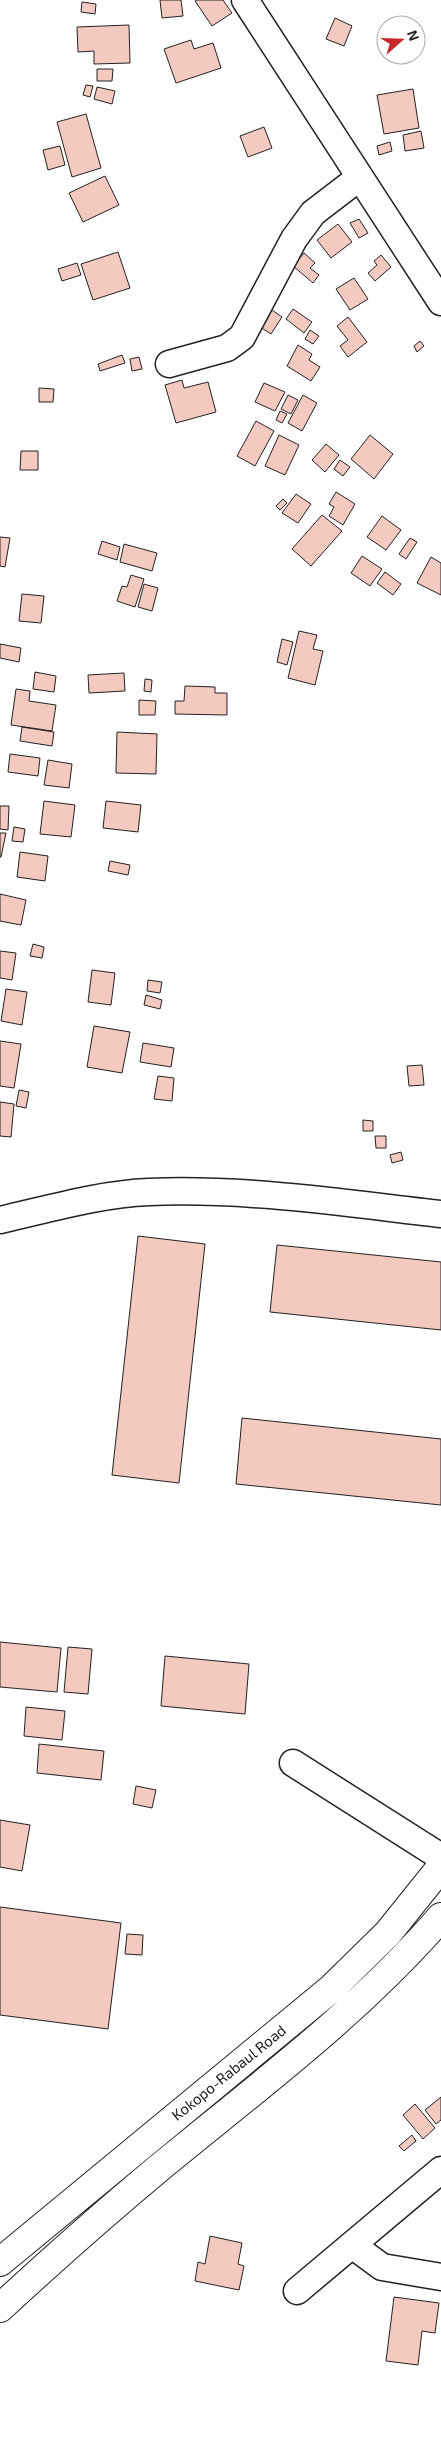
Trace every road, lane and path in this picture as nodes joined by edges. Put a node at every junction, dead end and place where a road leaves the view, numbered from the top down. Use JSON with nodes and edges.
{"nodes":[{"id":1,"x":245,"y":0,"type":"edge"},
{"id":2,"x":360,"y":177,"type":"junction"},
{"id":3,"x":441,"y":302,"type":"edge"},
{"id":4,"x":169,"y":364,"type":"dead end"},
{"id":5,"x":441,"y":1214,"type":"edge"},
{"id":6,"x":0,"y":1220,"type":"edge"},
{"id":7,"x":293,"y":1763,"type":"dead end"},
{"id":8,"x":441,"y":1857,"type":"edge"},
{"id":9,"x":441,"y":1867,"type":"edge"},
{"id":10,"x":441,"y":1917,"type":"edge"},
{"id":11,"x":441,"y":2170,"type":"edge"},
{"id":12,"x":352,"y":2245,"type":"junction"},
{"id":13,"x":0,"y":2262,"type":"edge"},
{"id":14,"x":441,"y":2277,"type":"edge"},
{"id":15,"x":297,"y":2291,"type":"dead end"},
{"id":16,"x":0,"y":2308,"type":"edge"}],
"edges":[{"from":1,"to":2,"type":"street"},
{"from":2,"to":3,"type":"street"},
{"from":2,"to":4,"type":"street"},
{"from":5,"to":6,"type":"street"},
{"from":7,"to":8,"type":"street"},
{"from":9,"to":13,"type":"main road","name":"Kokopo-Rabaul Road"},
{"from":10,"to":16,"type":"main road","name":"Kokopo-Rabaul Road"},
{"from":11,"to":12,"type":"street"},
{"from":12,"to":14,"type":"street"},
{"from":12,"to":15,"type":"street"}]}
